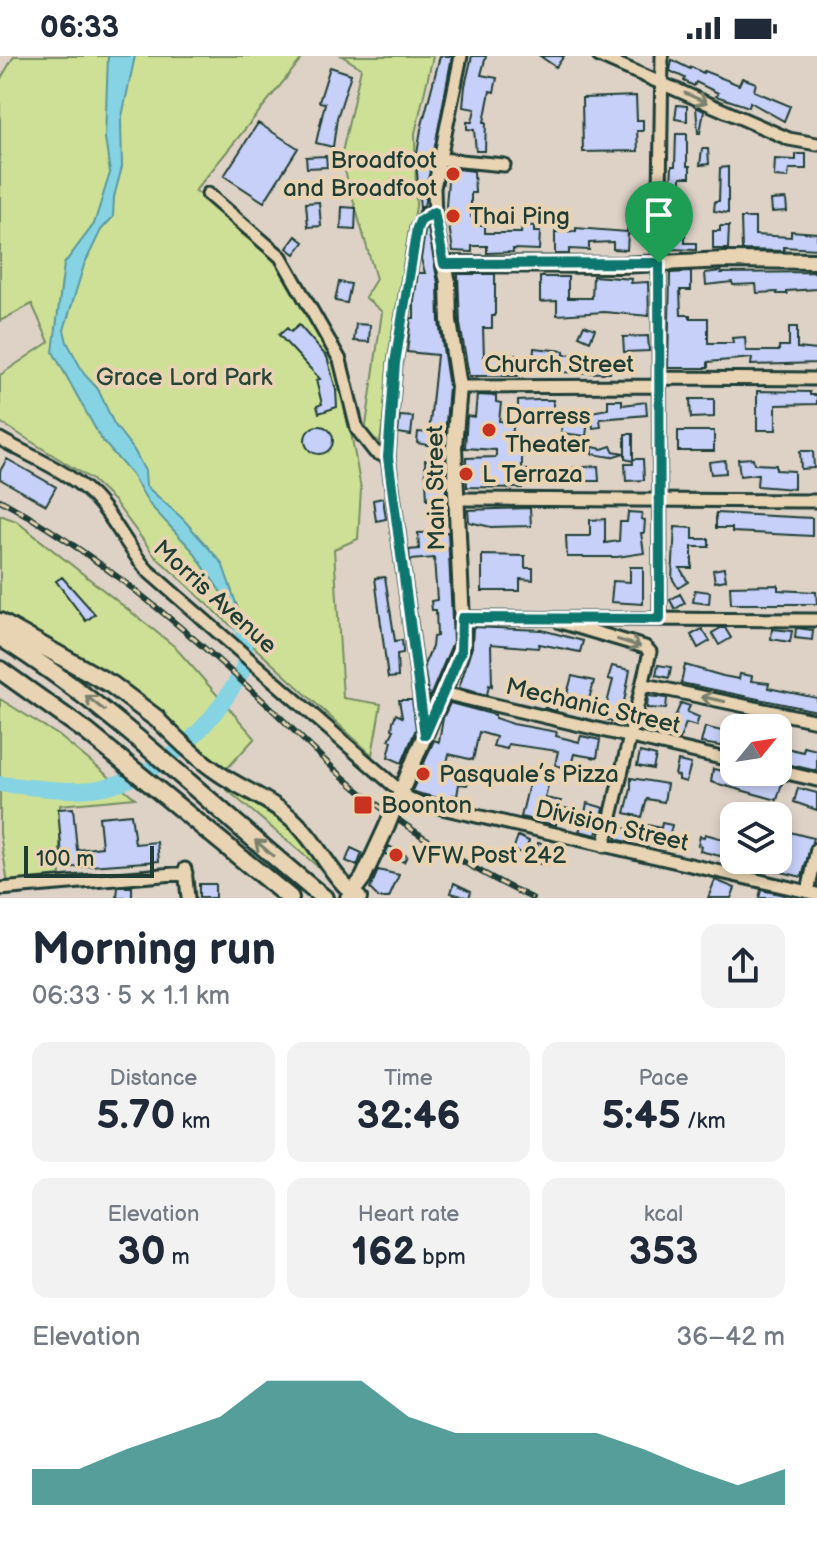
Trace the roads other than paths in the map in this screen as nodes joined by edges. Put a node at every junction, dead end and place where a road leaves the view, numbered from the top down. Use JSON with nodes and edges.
{"nodes":[{"id":1,"x":461,"y":56,"type":"edge"},
{"id":2,"x":599,"y":56,"type":"edge"},
{"id":3,"x":662,"y":56,"type":"edge"},
{"id":4,"x":662,"y":83,"type":"junction"},
{"id":5,"x":817,"y":144,"type":"edge"},
{"id":6,"x":440,"y":159,"type":"junction"},
{"id":7,"x":504,"y":165,"type":"dead end"},
{"id":8,"x":208,"y":194,"type":"dead end"},
{"id":9,"x":434,"y":212,"type":"junction"},
{"id":10,"x":817,"y":261,"type":"edge"},
{"id":11,"x":659,"y":263,"type":"junction"},
{"id":12,"x":444,"y":264,"type":"junction"},
{"id":13,"x":817,"y":379,"type":"edge"},
{"id":14,"x":660,"y":382,"type":"junction"},
{"id":15,"x":459,"y":387,"type":"junction"},
{"id":16,"x":0,"y":439,"type":"edge"},
{"id":17,"x":388,"y":457,"type":"junction"},
{"id":18,"x":456,"y":499,"type":"junction"},
{"id":19,"x":660,"y":499,"type":"junction"},
{"id":20,"x":817,"y":501,"type":"edge"},
{"id":21,"x":462,"y":618,"type":"junction"},
{"id":22,"x":549,"y":619,"type":"junction"},
{"id":23,"x":660,"y":619,"type":"junction"},
{"id":24,"x":817,"y":620,"type":"edge"},
{"id":25,"x":0,"y":622,"type":"edge"},
{"id":26,"x":0,"y":637,"type":"edge"},
{"id":27,"x":0,"y":670,"type":"edge"},
{"id":28,"x":642,"y":688,"type":"junction"},
{"id":29,"x":443,"y":693,"type":"junction"},
{"id":30,"x":817,"y":721,"type":"edge"},
{"id":31,"x":160,"y":722,"type":"joint"},
{"id":32,"x":425,"y":735,"type":"junction"},
{"id":33,"x":630,"y":737,"type":"junction"},
{"id":34,"x":720,"y":758,"type":"edge"},
{"id":35,"x":792,"y":774,"type":"edge"},
{"id":36,"x":817,"y":780,"type":"edge"},
{"id":37,"x":400,"y":795,"type":"junction"},
{"id":38,"x":604,"y":846,"type":"junction"},
{"id":39,"x":817,"y":849,"type":"edge"},
{"id":40,"x":0,"y":889,"type":"edge"},
{"id":41,"x":812,"y":893,"type":"edge"},
{"id":42,"x":353,"y":896,"type":"edge"},
{"id":43,"x":188,"y":898,"type":"edge"},
{"id":44,"x":290,"y":898,"type":"edge"},
{"id":45,"x":324,"y":898,"type":"edge"}],
"edges":[{"from":1,"to":6,"type":"street","name":"Main Street"},
{"from":2,"to":4,"type":"street"},
{"from":3,"to":4,"type":"street"},
{"from":4,"to":5,"type":"street","one_way":true},
{"from":4,"to":11,"type":"street"},
{"from":6,"to":7,"type":"street"},
{"from":6,"to":9,"type":"street","name":"Main Street"},
{"from":8,"to":17,"type":"street"},
{"from":9,"to":12,"type":"street","name":"Main Street"},
{"from":9,"to":17,"type":"street"},
{"from":10,"to":11,"type":"main road"},
{"from":11,"to":12,"type":"main road"},
{"from":11,"to":14,"type":"street"},
{"from":12,"to":15,"type":"main road","name":"Main Street"},
{"from":13,"to":14,"type":"street","name":"Church Street"},
{"from":14,"to":15,"type":"street","name":"Church Street"},
{"from":14,"to":19,"type":"street"},
{"from":15,"to":18,"type":"main road","name":"Main Street"},
{"from":16,"to":37,"type":"street","name":"Morris Avenue"},
{"from":17,"to":32,"type":"street"},
{"from":18,"to":19,"type":"street"},
{"from":18,"to":21,"type":"main road","name":"Main Street"},
{"from":19,"to":20,"type":"street"},
{"from":19,"to":23,"type":"street"},
{"from":21,"to":22,"type":"street"},
{"from":21,"to":29,"type":"main road","name":"Main Street"},
{"from":22,"to":23,"type":"street"},
{"from":22,"to":28,"type":"street","one_way":true},
{"from":23,"to":24,"type":"street"},
{"from":25,"to":31,"type":"highway"},
{"from":45,"to":26,"type":"highway","one_way":true},
{"from":27,"to":44,"type":"highway"},
{"from":30,"to":28,"type":"street","one_way":true},
{"from":28,"to":33,"type":"street"},
{"from":29,"to":32,"type":"main road","name":"Main Street"},
{"from":29,"to":33,"type":"street","name":"Mechanic Street"},
{"from":31,"to":42,"type":"main road"},
{"from":32,"to":37,"type":"main road","name":"Main Street"},
{"from":33,"to":34,"type":"street","name":"Mechanic Street"},
{"from":33,"to":38,"type":"street"},
{"from":35,"to":36,"type":"street"},
{"from":37,"to":38,"type":"street","name":"Division Street"},
{"from":37,"to":42,"type":"main road","name":"Main Street","bridge":true},
{"from":38,"to":41,"type":"street","name":"Division Street"},
{"from":39,"to":41,"type":"street"},
{"from":40,"to":43,"type":"street"}]}
